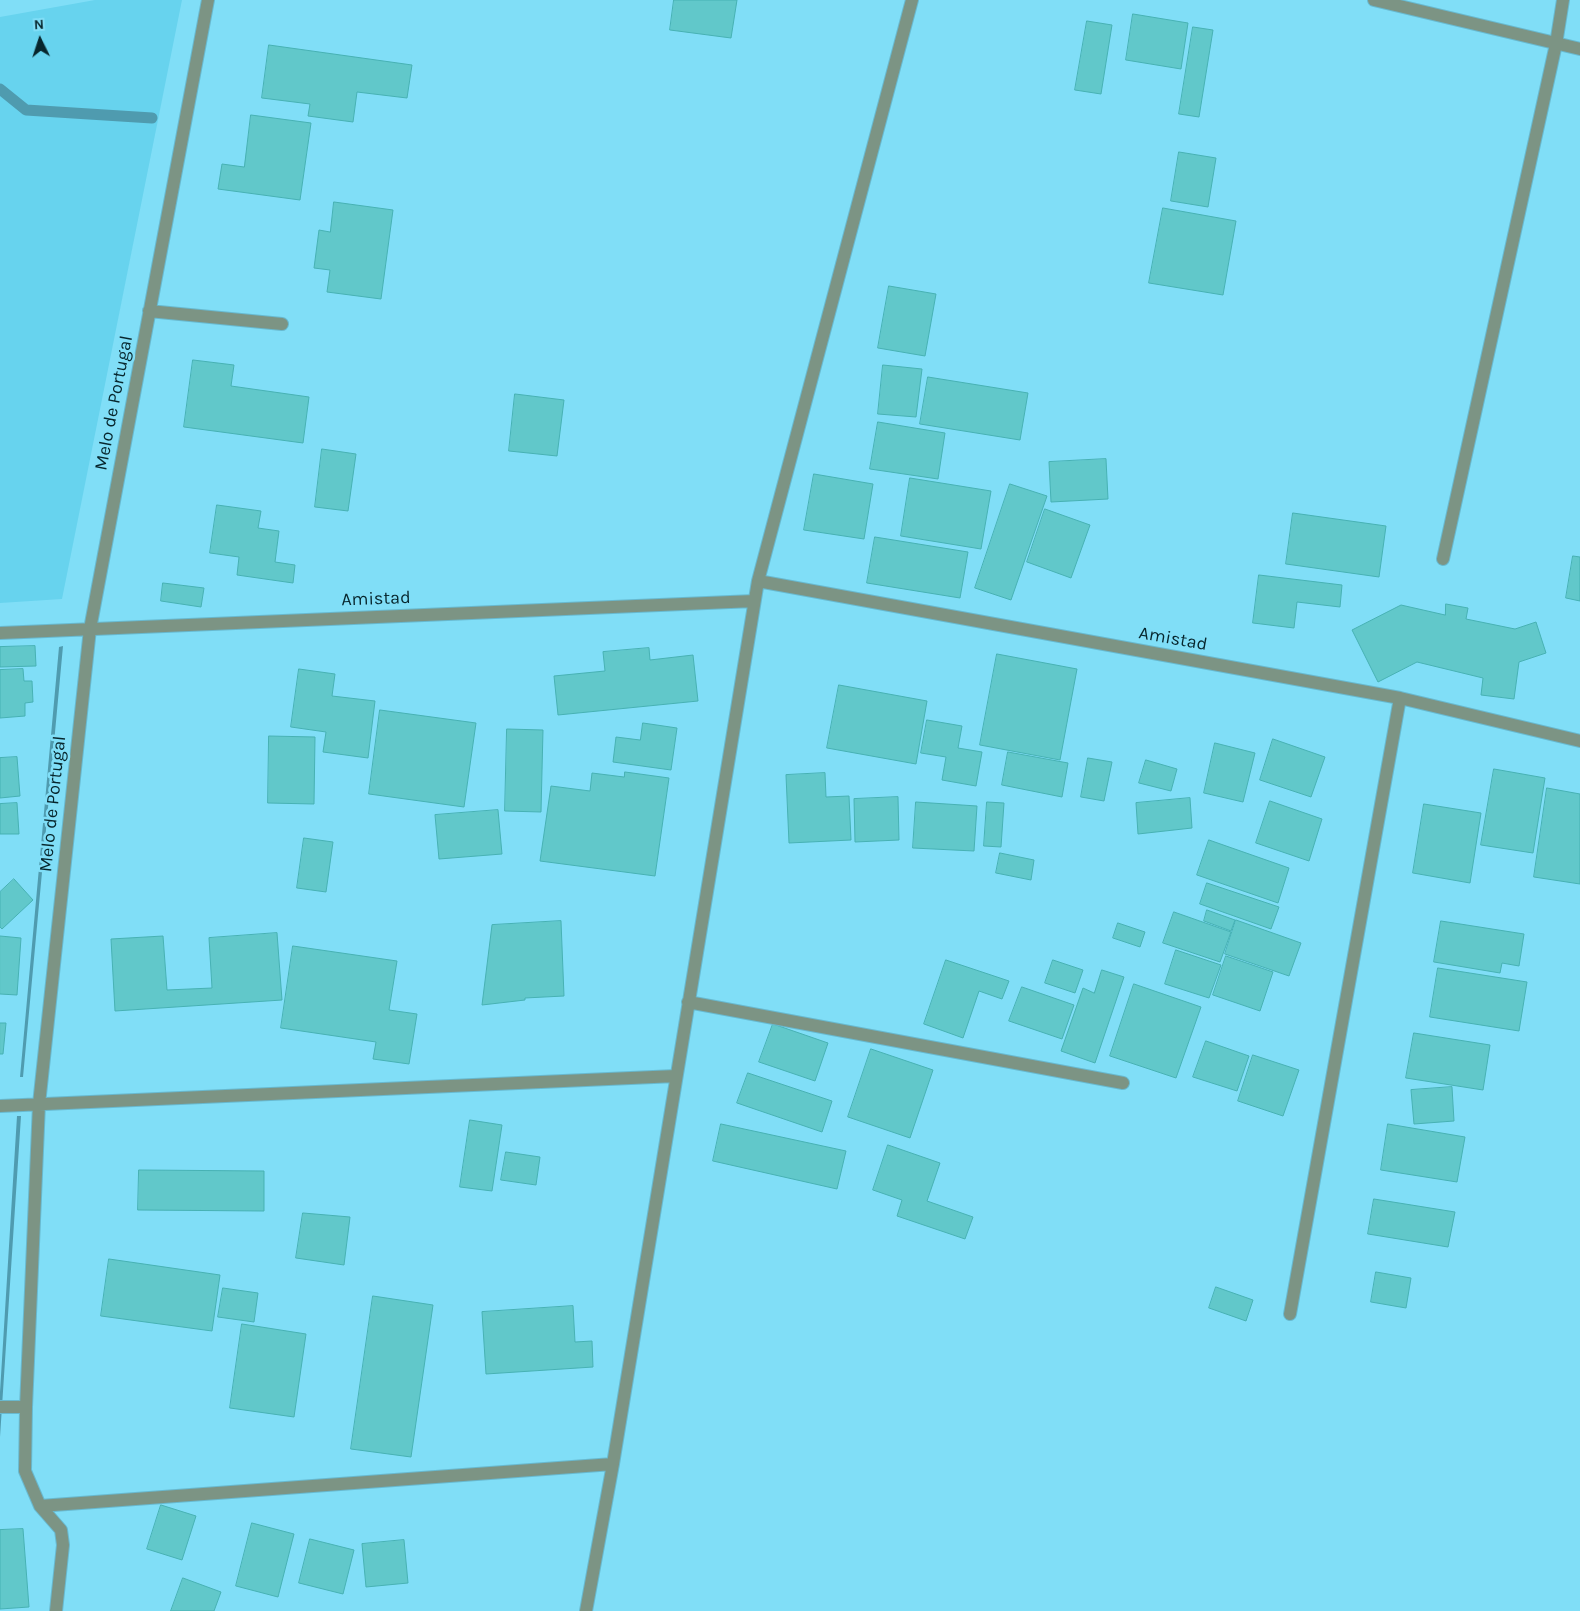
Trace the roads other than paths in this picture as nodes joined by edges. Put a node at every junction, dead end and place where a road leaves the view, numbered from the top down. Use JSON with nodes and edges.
{"nodes":[{"id":1,"x":208,"y":0,"type":"edge"},
{"id":2,"x":912,"y":0,"type":"edge"},
{"id":3,"x":1374,"y":0,"type":"edge"},
{"id":4,"x":1563,"y":0,"type":"edge"},
{"id":5,"x":1556,"y":44,"type":"junction"},
{"id":6,"x":1580,"y":50,"type":"edge"},
{"id":7,"x":149,"y":311,"type":"junction"},
{"id":8,"x":282,"y":324,"type":"dead end"},
{"id":9,"x":1443,"y":559,"type":"dead end"},
{"id":10,"x":758,"y":581,"type":"junction"},
{"id":11,"x":754,"y":601,"type":"junction"},
{"id":12,"x":90,"y":629,"type":"junction"},
{"id":13,"x":0,"y":633,"type":"edge"},
{"id":14,"x":1400,"y":698,"type":"junction"},
{"id":15,"x":1580,"y":741,"type":"edge"},
{"id":16,"x":688,"y":1002,"type":"junction"},
{"id":17,"x":676,"y":1076,"type":"junction"},
{"id":18,"x":1123,"y":1084,"type":"dead end"},
{"id":19,"x":39,"y":1104,"type":"junction"},
{"id":20,"x":0,"y":1106,"type":"edge"},
{"id":21,"x":1290,"y":1314,"type":"dead end"},
{"id":22,"x":0,"y":1407,"type":"edge"},
{"id":23,"x":26,"y":1407,"type":"junction"},
{"id":24,"x":613,"y":1464,"type":"junction"},
{"id":25,"x":40,"y":1506,"type":"junction"},
{"id":26,"x":56,"y":1611,"type":"edge"},
{"id":27,"x":586,"y":1611,"type":"edge"}],
"edges":[{"from":1,"to":7,"type":"street","name":"Melo de Portugal"},
{"from":2,"to":10,"type":"street"},
{"from":3,"to":5,"type":"street"},
{"from":4,"to":5,"type":"street"},
{"from":5,"to":6,"type":"street"},
{"from":5,"to":9,"type":"street"},
{"from":7,"to":8,"type":"street"},
{"from":7,"to":12,"type":"street","name":"Melo de Portugal"},
{"from":10,"to":11,"type":"street"},
{"from":10,"to":14,"type":"street","name":"Amistad"},
{"from":11,"to":12,"type":"street","name":"Amistad"},
{"from":11,"to":16,"type":"street"},
{"from":12,"to":13,"type":"street","name":"Amistad"},
{"from":12,"to":19,"type":"street","name":"Melo de Portugal"},
{"from":14,"to":15,"type":"street","name":"Amistad"},
{"from":14,"to":21,"type":"street"},
{"from":16,"to":17,"type":"street"},
{"from":16,"to":18,"type":"street"},
{"from":17,"to":19,"type":"street"},
{"from":17,"to":24,"type":"street"},
{"from":19,"to":20,"type":"street"},
{"from":19,"to":23,"type":"street","name":"Melo de Portugal"},
{"from":22,"to":23,"type":"street"},
{"from":23,"to":25,"type":"street","name":"Melo de Portugal"},
{"from":24,"to":25,"type":"street"},
{"from":24,"to":27,"type":"street"},
{"from":25,"to":26,"type":"street","name":"Melo de Portugal"}]}
